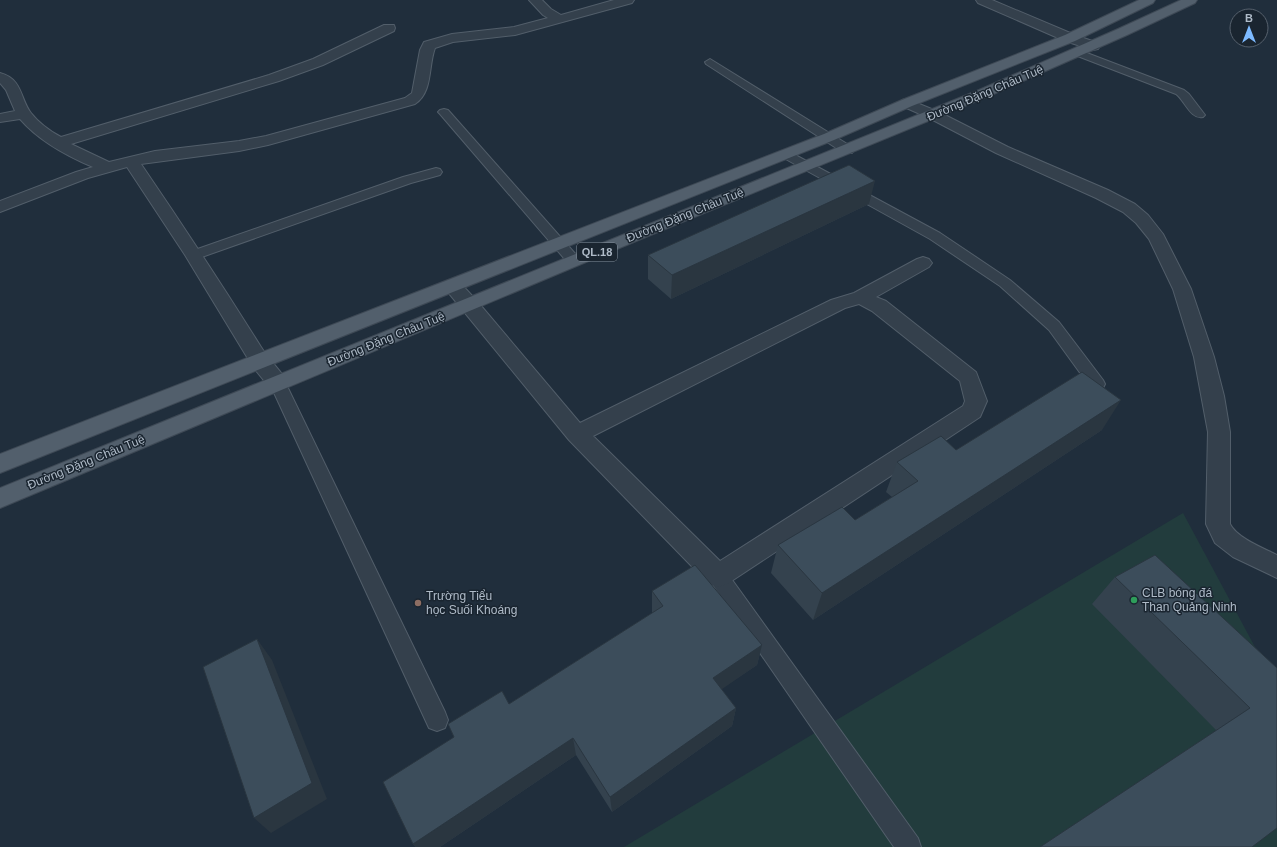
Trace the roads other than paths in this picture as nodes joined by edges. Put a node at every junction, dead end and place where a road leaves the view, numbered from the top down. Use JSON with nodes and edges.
{"nodes":[{"id":1,"x":535,"y":0,"type":"edge"},
{"id":2,"x":628,"y":0,"type":"edge"},
{"id":3,"x":982,"y":0,"type":"edge"},
{"id":4,"x":1149,"y":0,"type":"edge"},
{"id":5,"x":1191,"y":0,"type":"edge"},
{"id":6,"x":553,"y":15,"type":"junction"},
{"id":7,"x":389,"y":28,"type":"dead end"},
{"id":8,"x":1081,"y":46,"type":"junction"},
{"id":9,"x":710,"y":62,"type":"dead end"},
{"id":10,"x":0,"y":76,"type":"edge"},
{"id":11,"x":907,"y":103,"type":"junction"},
{"id":12,"x":444,"y":112,"type":"dead end"},
{"id":13,"x":24,"y":114,"type":"junction"},
{"id":14,"x":934,"y":115,"type":"junction"},
{"id":15,"x":1199,"y":115,"type":"dead end"},
{"id":16,"x":0,"y":118,"type":"edge"},
{"id":17,"x":829,"y":138,"type":"junction"},
{"id":18,"x":59,"y":143,"type":"junction"},
{"id":19,"x":848,"y":150,"type":"junction"},
{"id":20,"x":786,"y":154,"type":"junction"},
{"id":21,"x":131,"y":161,"type":"junction"},
{"id":22,"x":96,"y":162,"type":"junction"},
{"id":23,"x":808,"y":166,"type":"junction"},
{"id":24,"x":436,"y":172,"type":"dead end"},
{"id":25,"x":0,"y":206,"type":"edge"},
{"id":26,"x":560,"y":244,"type":"junction"},
{"id":27,"x":194,"y":255,"type":"junction"},
{"id":28,"x":574,"y":261,"type":"junction"},
{"id":29,"x":923,"y":263,"type":"dead end"},
{"id":30,"x":452,"y":286,"type":"junction"},
{"id":31,"x":861,"y":297,"type":"junction"},
{"id":32,"x":470,"y":305,"type":"junction"},
{"id":33,"x":260,"y":362,"type":"junction"},
{"id":34,"x":278,"y":384,"type":"junction"},
{"id":35,"x":1097,"y":384,"type":"edge"},
{"id":36,"x":577,"y":434,"type":"junction"},
{"id":37,"x":0,"y":464,"type":"edge"},
{"id":38,"x":0,"y":498,"type":"edge"},
{"id":39,"x":1277,"y":567,"type":"edge"},
{"id":40,"x":718,"y":576,"type":"junction"},
{"id":41,"x":437,"y":720,"type":"dead end"},
{"id":42,"x":909,"y":847,"type":"edge"}],
"edges":[{"from":1,"to":6,"type":"street"},
{"from":2,"to":6,"type":"street"},
{"from":3,"to":8,"type":"street"},
{"from":4,"to":8,"type":"main road","name":"Đường Đặng Châu Tuệ","number":"QL.18"},
{"from":5,"to":8,"type":"main road","name":"Đường Đặng Châu Tuệ","number":"QL.18"},
{"from":6,"to":21,"type":"street"},
{"from":7,"to":18,"type":"street"},
{"from":8,"to":11,"type":"main road","name":"Đường Đặng Châu Tuệ","number":"QL.18"},
{"from":8,"to":14,"type":"main road","name":"Đường Đặng Châu Tuệ","number":"QL.18"},
{"from":8,"to":15,"type":"lane"},
{"from":9,"to":17,"type":"lane"},
{"from":10,"to":13,"type":"street"},
{"from":11,"to":14,"type":"street"},
{"from":11,"to":17,"type":"main road","name":"Đường Đặng Châu Tuệ","number":"QL.18"},
{"from":12,"to":26,"type":"lane"},
{"from":13,"to":16,"type":"street"},
{"from":13,"to":18,"type":"street"},
{"from":14,"to":19,"type":"main road","name":"Đường Đặng Châu Tuệ","number":"QL.18"},
{"from":14,"to":39,"type":"street"},
{"from":17,"to":19,"type":"lane"},
{"from":17,"to":20,"type":"main road","name":"Đường Đặng Châu Tuệ","number":"QL.18"},
{"from":18,"to":22,"type":"street"},
{"from":19,"to":23,"type":"main road","name":"Đường Đặng Châu Tuệ","number":"QL.18"},
{"from":20,"to":23,"type":"lane"},
{"from":20,"to":26,"type":"main road","name":"Đường Đặng Châu Tuệ","number":"QL.18"},
{"from":21,"to":22,"type":"street"},
{"from":21,"to":27,"type":"street"},
{"from":22,"to":25,"type":"street"},
{"from":23,"to":28,"type":"main road","name":"Đường Đặng Châu Tuệ","number":"QL.18"},
{"from":23,"to":35,"type":"lane"},
{"from":24,"to":27,"type":"lane"},
{"from":26,"to":28,"type":"lane"},
{"from":26,"to":30,"type":"main road","name":"Đường Đặng Châu Tuệ","number":"QL.18"},
{"from":27,"to":33,"type":"street"},
{"from":28,"to":32,"type":"main road","name":"Đường Đặng Châu Tuệ","number":"QL.18"},
{"from":29,"to":31,"type":"street"},
{"from":30,"to":32,"type":"street"},
{"from":30,"to":33,"type":"main road","name":"Đường Đặng Châu Tuệ","number":"QL.18"},
{"from":31,"to":36,"type":"street"},
{"from":31,"to":40,"type":"street"},
{"from":32,"to":34,"type":"main road","name":"Đường Đặng Châu Tuệ","number":"QL.18"},
{"from":32,"to":36,"type":"street"},
{"from":33,"to":34,"type":"street"},
{"from":33,"to":37,"type":"main road","name":"Đường Đặng Châu Tuệ","number":"QL.18"},
{"from":34,"to":38,"type":"main road","name":"Đường Đặng Châu Tuệ","number":"QL.18"},
{"from":34,"to":41,"type":"lane"},
{"from":36,"to":40,"type":"street"},
{"from":40,"to":42,"type":"lane"}]}
